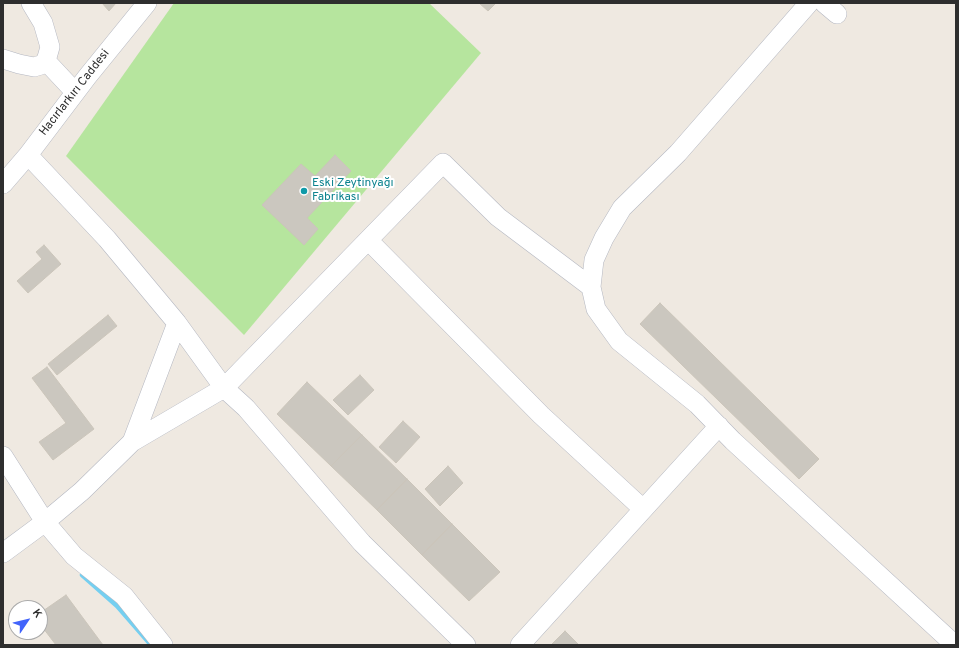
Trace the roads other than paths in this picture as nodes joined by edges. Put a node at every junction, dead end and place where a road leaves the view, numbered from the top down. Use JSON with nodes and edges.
{"nodes":[{"id":1,"x":31,"y":3,"type":"edge"},
{"id":2,"x":147,"y":3,"type":"edge"},
{"id":3,"x":809,"y":3,"type":"edge"},
{"id":4,"x":3,"y":59,"type":"edge"},
{"id":5,"x":46,"y":60,"type":"junction"},
{"id":6,"x":75,"y":92,"type":"junction"},
{"id":7,"x":28,"y":155,"type":"junction"},
{"id":8,"x":3,"y":184,"type":"edge"},
{"id":9,"x":368,"y":240,"type":"junction"},
{"id":10,"x":591,"y":287,"type":"junction"},
{"id":11,"x":177,"y":323,"type":"junction"},
{"id":12,"x":224,"y":388,"type":"junction"},
{"id":13,"x":719,"y":426,"type":"junction"},
{"id":14,"x":132,"y":442,"type":"junction"},
{"id":15,"x":3,"y":456,"type":"edge"},
{"id":16,"x":643,"y":509,"type":"junction"},
{"id":17,"x":46,"y":522,"type":"junction"},
{"id":18,"x":3,"y":553,"type":"edge"},
{"id":19,"x":163,"y":645,"type":"edge"},
{"id":20,"x":466,"y":645,"type":"edge"},
{"id":21,"x":520,"y":645,"type":"edge"},
{"id":22,"x":955,"y":645,"type":"edge"}],
"edges":[{"from":1,"to":5,"type":"street"},
{"from":2,"to":6,"type":"street","name":"Hacırlarkırı Caddesi"},
{"from":3,"to":10,"type":"street"},
{"from":4,"to":5,"type":"street"},
{"from":5,"to":6,"type":"street"},
{"from":6,"to":7,"type":"street","name":"Hacırlarkırı Caddesi"},
{"from":7,"to":8,"type":"street","name":"Hacırlarkırı Caddesi"},
{"from":7,"to":11,"type":"street"},
{"from":9,"to":10,"type":"street"},
{"from":9,"to":12,"type":"street"},
{"from":9,"to":16,"type":"street"},
{"from":10,"to":13,"type":"street"},
{"from":11,"to":12,"type":"street"},
{"from":11,"to":14,"type":"street"},
{"from":12,"to":14,"type":"street"},
{"from":12,"to":20,"type":"street"},
{"from":13,"to":16,"type":"street"},
{"from":13,"to":22,"type":"street"},
{"from":14,"to":17,"type":"street"},
{"from":15,"to":17,"type":"street"},
{"from":16,"to":21,"type":"street"},
{"from":17,"to":18,"type":"street"},
{"from":17,"to":19,"type":"street"}]}
